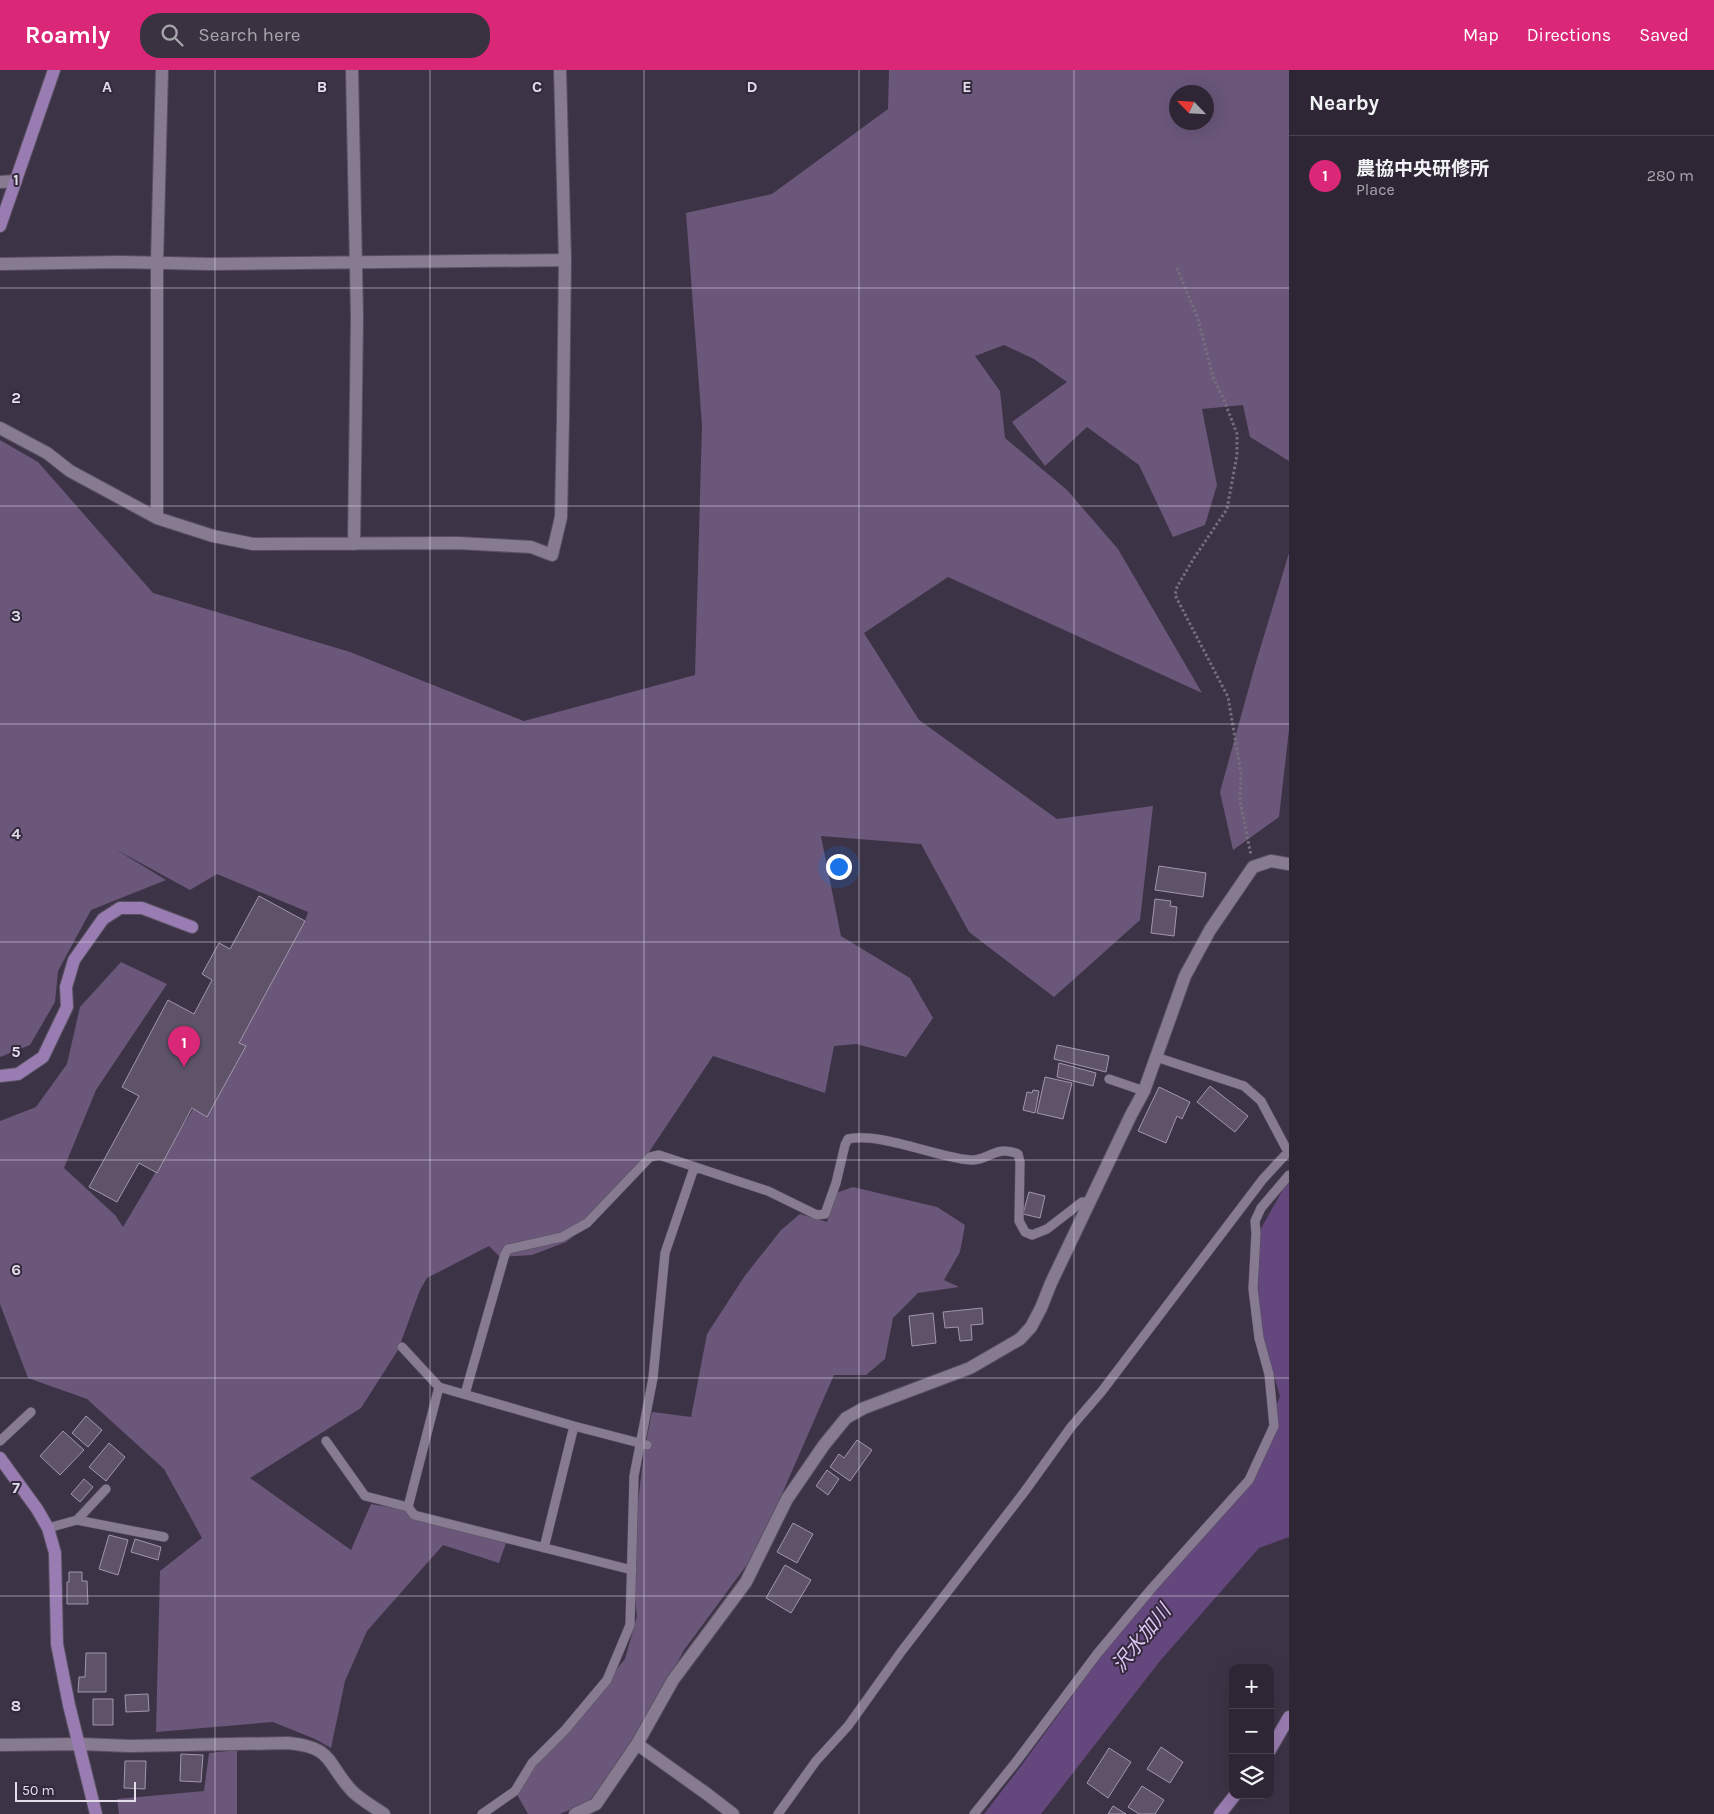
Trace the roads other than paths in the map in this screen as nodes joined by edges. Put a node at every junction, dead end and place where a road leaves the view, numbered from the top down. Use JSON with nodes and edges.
{"nodes":[{"id":1,"x":54,"y":70,"type":"edge"},
{"id":2,"x":162,"y":70,"type":"edge"},
{"id":3,"x":352,"y":70,"type":"edge"},
{"id":4,"x":560,"y":70,"type":"edge"},
{"id":5,"x":16,"y":181,"type":"junction"},
{"id":6,"x":0,"y":182,"type":"edge"},
{"id":7,"x":0,"y":226,"type":"edge"},
{"id":8,"x":565,"y":260,"type":"junction"},
{"id":9,"x":157,"y":262,"type":"junction"},
{"id":10,"x":355,"y":262,"type":"junction"},
{"id":11,"x":0,"y":264,"type":"edge"},
{"id":12,"x":0,"y":428,"type":"edge"},
{"id":13,"x":157,"y":518,"type":"junction"},
{"id":14,"x":354,"y":544,"type":"junction"},
{"id":15,"x":1289,"y":864,"type":"edge"},
{"id":16,"x":192,"y":927,"type":"dead end"},
{"id":17,"x":1156,"y":1057,"type":"junction"},
{"id":18,"x":0,"y":1076,"type":"edge"},
{"id":19,"x":1109,"y":1078,"type":"dead end"},
{"id":20,"x":1144,"y":1091,"type":"junction"},
{"id":21,"x":694,"y":1168,"type":"junction"},
{"id":22,"x":1289,"y":1175,"type":"edge"},
{"id":23,"x":1090,"y":1202,"type":"junction"},
{"id":24,"x":402,"y":1347,"type":"dead end"},
{"id":25,"x":439,"y":1387,"type":"junction"},
{"id":26,"x":464,"y":1394,"type":"junction"},
{"id":27,"x":31,"y":1412,"type":"dead end"},
{"id":28,"x":574,"y":1426,"type":"junction"},
{"id":29,"x":0,"y":1441,"type":"edge"},
{"id":30,"x":326,"y":1441,"type":"dead end"},
{"id":31,"x":643,"y":1445,"type":"junction"},
{"id":32,"x":0,"y":1458,"type":"edge"},
{"id":33,"x":106,"y":1489,"type":"dead end"},
{"id":34,"x":408,"y":1507,"type":"junction"},
{"id":35,"x":78,"y":1520,"type":"junction"},
{"id":36,"x":48,"y":1528,"type":"junction"},
{"id":37,"x":164,"y":1537,"type":"dead end"},
{"id":38,"x":544,"y":1548,"type":"junction"},
{"id":39,"x":632,"y":1570,"type":"junction"},
{"id":40,"x":1289,"y":1717,"type":"edge"},
{"id":41,"x":1274,"y":1743,"type":"edge"},
{"id":42,"x":80,"y":1744,"type":"junction"},
{"id":43,"x":637,"y":1744,"type":"junction"},
{"id":44,"x":0,"y":1745,"type":"edge"},
{"id":45,"x":1232,"y":1799,"type":"edge"},
{"id":46,"x":96,"y":1814,"type":"edge"},
{"id":47,"x":384,"y":1814,"type":"edge"},
{"id":48,"x":482,"y":1814,"type":"edge"},
{"id":49,"x":574,"y":1814,"type":"edge"},
{"id":50,"x":733,"y":1814,"type":"edge"},
{"id":51,"x":778,"y":1814,"type":"edge"},
{"id":52,"x":974,"y":1814,"type":"edge"},
{"id":53,"x":1220,"y":1814,"type":"edge"}],
"edges":[{"from":1,"to":5,"type":"street"},
{"from":2,"to":9,"type":"street"},
{"from":3,"to":10,"type":"street"},
{"from":4,"to":8,"type":"street"},
{"from":5,"to":6,"type":"street"},
{"from":5,"to":7,"type":"street"},
{"from":8,"to":10,"type":"street"},
{"from":8,"to":14,"type":"street"},
{"from":9,"to":10,"type":"street"},
{"from":9,"to":11,"type":"street"},
{"from":9,"to":13,"type":"street"},
{"from":10,"to":14,"type":"street"},
{"from":12,"to":13,"type":"street"},
{"from":13,"to":14,"type":"street"},
{"from":15,"to":17,"type":"street"},
{"from":16,"to":18,"type":"street"},
{"from":17,"to":20,"type":"street"},
{"from":17,"to":51,"type":"lane"},
{"from":19,"to":20,"type":"lane"},
{"from":20,"to":23,"type":"street"},
{"from":21,"to":23,"type":"lane"},
{"from":21,"to":26,"type":"lane"},
{"from":21,"to":31,"type":"lane"},
{"from":22,"to":52,"type":"lane"},
{"from":23,"to":43,"type":"street"},
{"from":24,"to":25,"type":"lane"},
{"from":25,"to":26,"type":"lane"},
{"from":25,"to":34,"type":"lane"},
{"from":26,"to":28,"type":"lane"},
{"from":27,"to":29,"type":"lane"},
{"from":28,"to":31,"type":"lane"},
{"from":28,"to":38,"type":"lane"},
{"from":30,"to":34,"type":"lane"},
{"from":31,"to":39,"type":"lane"},
{"from":32,"to":36,"type":"street"},
{"from":33,"to":35,"type":"lane"},
{"from":34,"to":38,"type":"lane"},
{"from":35,"to":36,"type":"lane"},
{"from":35,"to":37,"type":"lane"},
{"from":36,"to":42,"type":"street"},
{"from":38,"to":39,"type":"lane"},
{"from":39,"to":48,"type":"lane"},
{"from":40,"to":41,"type":"street"},
{"from":42,"to":44,"type":"street"},
{"from":42,"to":46,"type":"street"},
{"from":42,"to":47,"type":"street"},
{"from":43,"to":49,"type":"street"},
{"from":43,"to":50,"type":"street"},
{"from":45,"to":53,"type":"street"}]}
